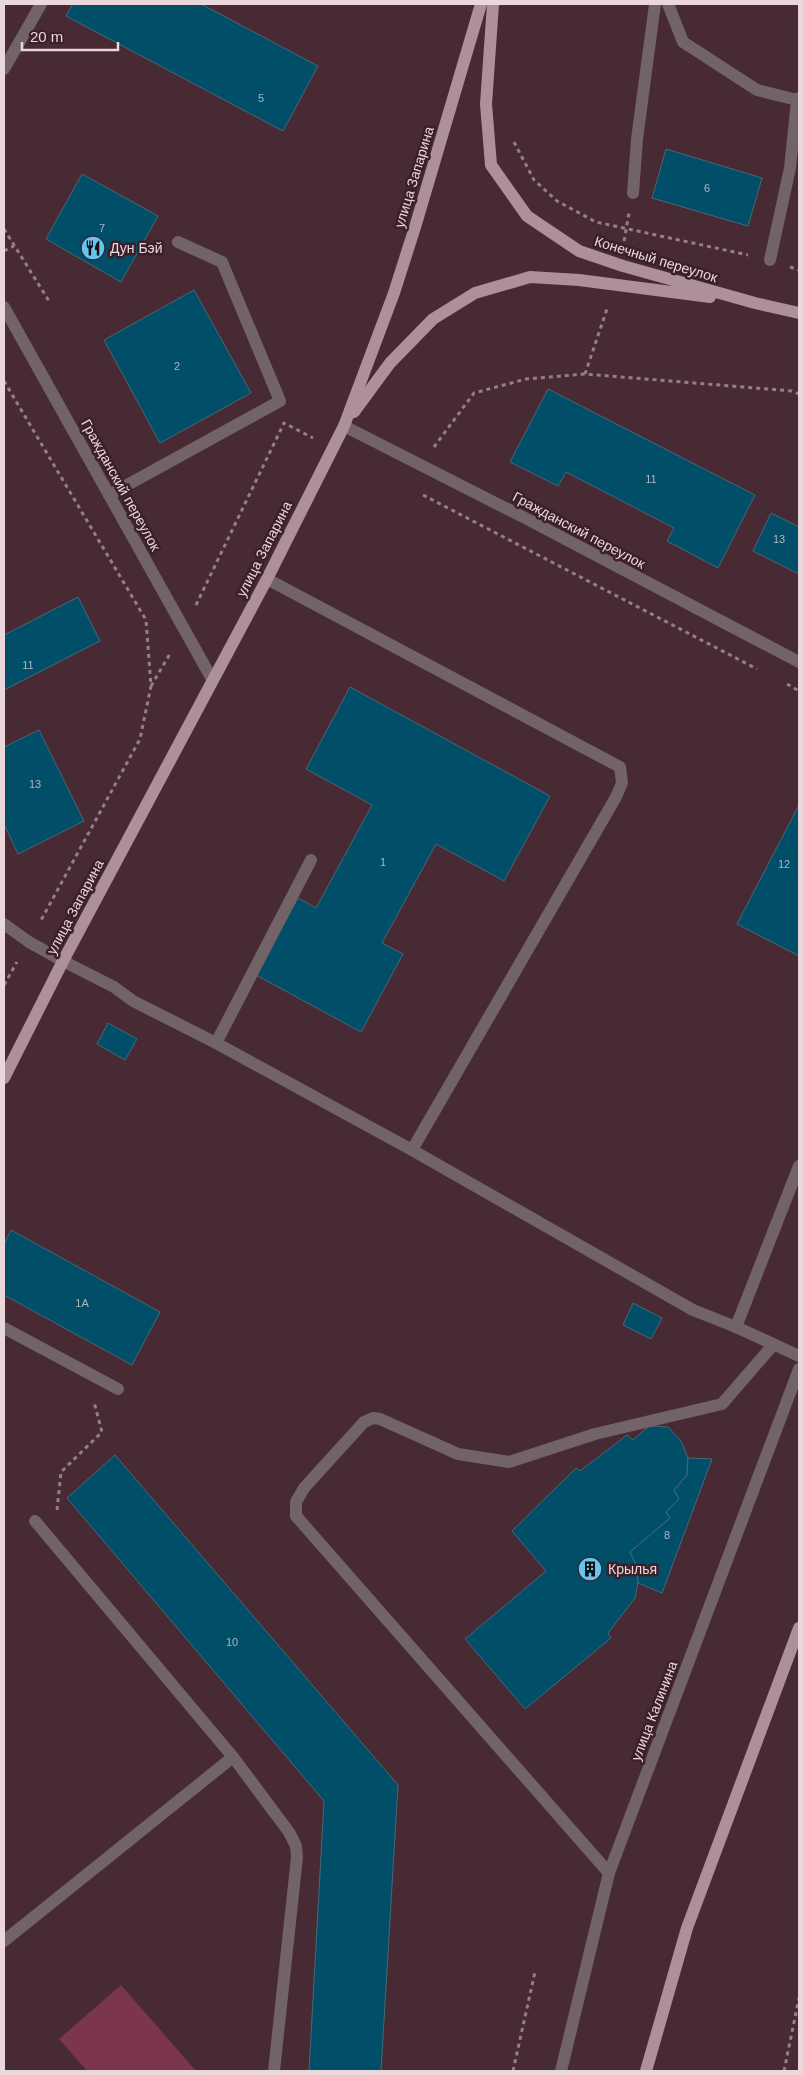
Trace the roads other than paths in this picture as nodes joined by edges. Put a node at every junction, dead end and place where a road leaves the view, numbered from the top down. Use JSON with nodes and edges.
{"nodes":[{"id":1,"x":41,"y":4,"type":"edge"},
{"id":2,"x":481,"y":4,"type":"edge"},
{"id":3,"x":493,"y":4,"type":"edge"},
{"id":4,"x":654,"y":4,"type":"edge"},
{"id":5,"x":668,"y":4,"type":"edge"},
{"id":6,"x":4,"y":69,"type":"edge"},
{"id":7,"x":798,"y":99,"type":"edge"},
{"id":8,"x":634,"y":193,"type":"dead end"},
{"id":9,"x":178,"y":242,"type":"dead end"},
{"id":10,"x":770,"y":260,"type":"road end"},
{"id":11,"x":754,"y":303,"type":"junction"},
{"id":12,"x":4,"y":307,"type":"edge"},
{"id":13,"x":799,"y":313,"type":"edge"},
{"id":14,"x":344,"y":426,"type":"junction"},
{"id":15,"x":109,"y":495,"type":"junction"},
{"id":16,"x":267,"y":578,"type":"junction"},
{"id":17,"x":799,"y":662,"type":"edge"},
{"id":18,"x":212,"y":679,"type":"junction"},
{"id":19,"x":311,"y":860,"type":"dead end"},
{"id":20,"x":4,"y":924,"type":"edge"},
{"id":21,"x":63,"y":961,"type":"junction"},
{"id":22,"x":216,"y":1043,"type":"junction"},
{"id":23,"x":4,"y":1078,"type":"edge"},
{"id":24,"x":412,"y":1150,"type":"junction"},
{"id":25,"x":799,"y":1166,"type":"edge"},
{"id":26,"x":736,"y":1327,"type":"junction"},
{"id":27,"x":4,"y":1328,"type":"edge"},
{"id":28,"x":773,"y":1345,"type":"junction"},
{"id":29,"x":799,"y":1356,"type":"edge"},
{"id":30,"x":799,"y":1369,"type":"edge"},
{"id":31,"x":118,"y":1389,"type":"dead end"},
{"id":32,"x":36,"y":1521,"type":"dead end"},
{"id":33,"x":799,"y":1628,"type":"edge"},
{"id":34,"x":232,"y":1757,"type":"junction"},
{"id":35,"x":609,"y":1873,"type":"junction"},
{"id":36,"x":4,"y":1942,"type":"edge"},
{"id":37,"x":274,"y":2071,"type":"edge"},
{"id":38,"x":561,"y":2071,"type":"edge"},
{"id":39,"x":646,"y":2071,"type":"edge"}],
"edges":[{"from":1,"to":6,"type":"street"},
{"from":2,"to":14,"type":"main road","name":"улица Запарина"},
{"from":3,"to":11,"type":"main road","name":"Конечный переулок"},
{"from":4,"to":8,"type":"street"},
{"from":5,"to":7,"type":"street"},
{"from":7,"to":10,"type":"street"},
{"from":9,"to":15,"type":"street"},
{"from":11,"to":13,"type":"main road","name":"Конечный переулок"},
{"from":11,"to":14,"type":"main road"},
{"from":12,"to":15,"type":"street","name":"Гражданский переулок"},
{"from":14,"to":16,"type":"main road","name":"улица Запарина"},
{"from":14,"to":17,"type":"street","name":"Гражданский переулок"},
{"from":15,"to":18,"type":"street","name":"Гражданский переулок"},
{"from":16,"to":18,"type":"main road","name":"улица Запарина"},
{"from":16,"to":24,"type":"street"},
{"from":18,"to":21,"type":"main road","name":"улица Запарина"},
{"from":19,"to":22,"type":"street"},
{"from":20,"to":21,"type":"street"},
{"from":21,"to":22,"type":"street"},
{"from":21,"to":23,"type":"main road","name":"улица Запарина"},
{"from":22,"to":24,"type":"street"},
{"from":24,"to":26,"type":"street"},
{"from":25,"to":26,"type":"street"},
{"from":26,"to":28,"type":"street"},
{"from":27,"to":31,"type":"street"},
{"from":28,"to":29,"type":"street"},
{"from":28,"to":35,"type":"street"},
{"from":30,"to":35,"type":"street","name":"улица Калинина"},
{"from":32,"to":34,"type":"street"},
{"from":33,"to":39,"type":"main road"},
{"from":34,"to":36,"type":"street"},
{"from":34,"to":37,"type":"street"},
{"from":35,"to":38,"type":"street","name":"улица Калинина"}]}
